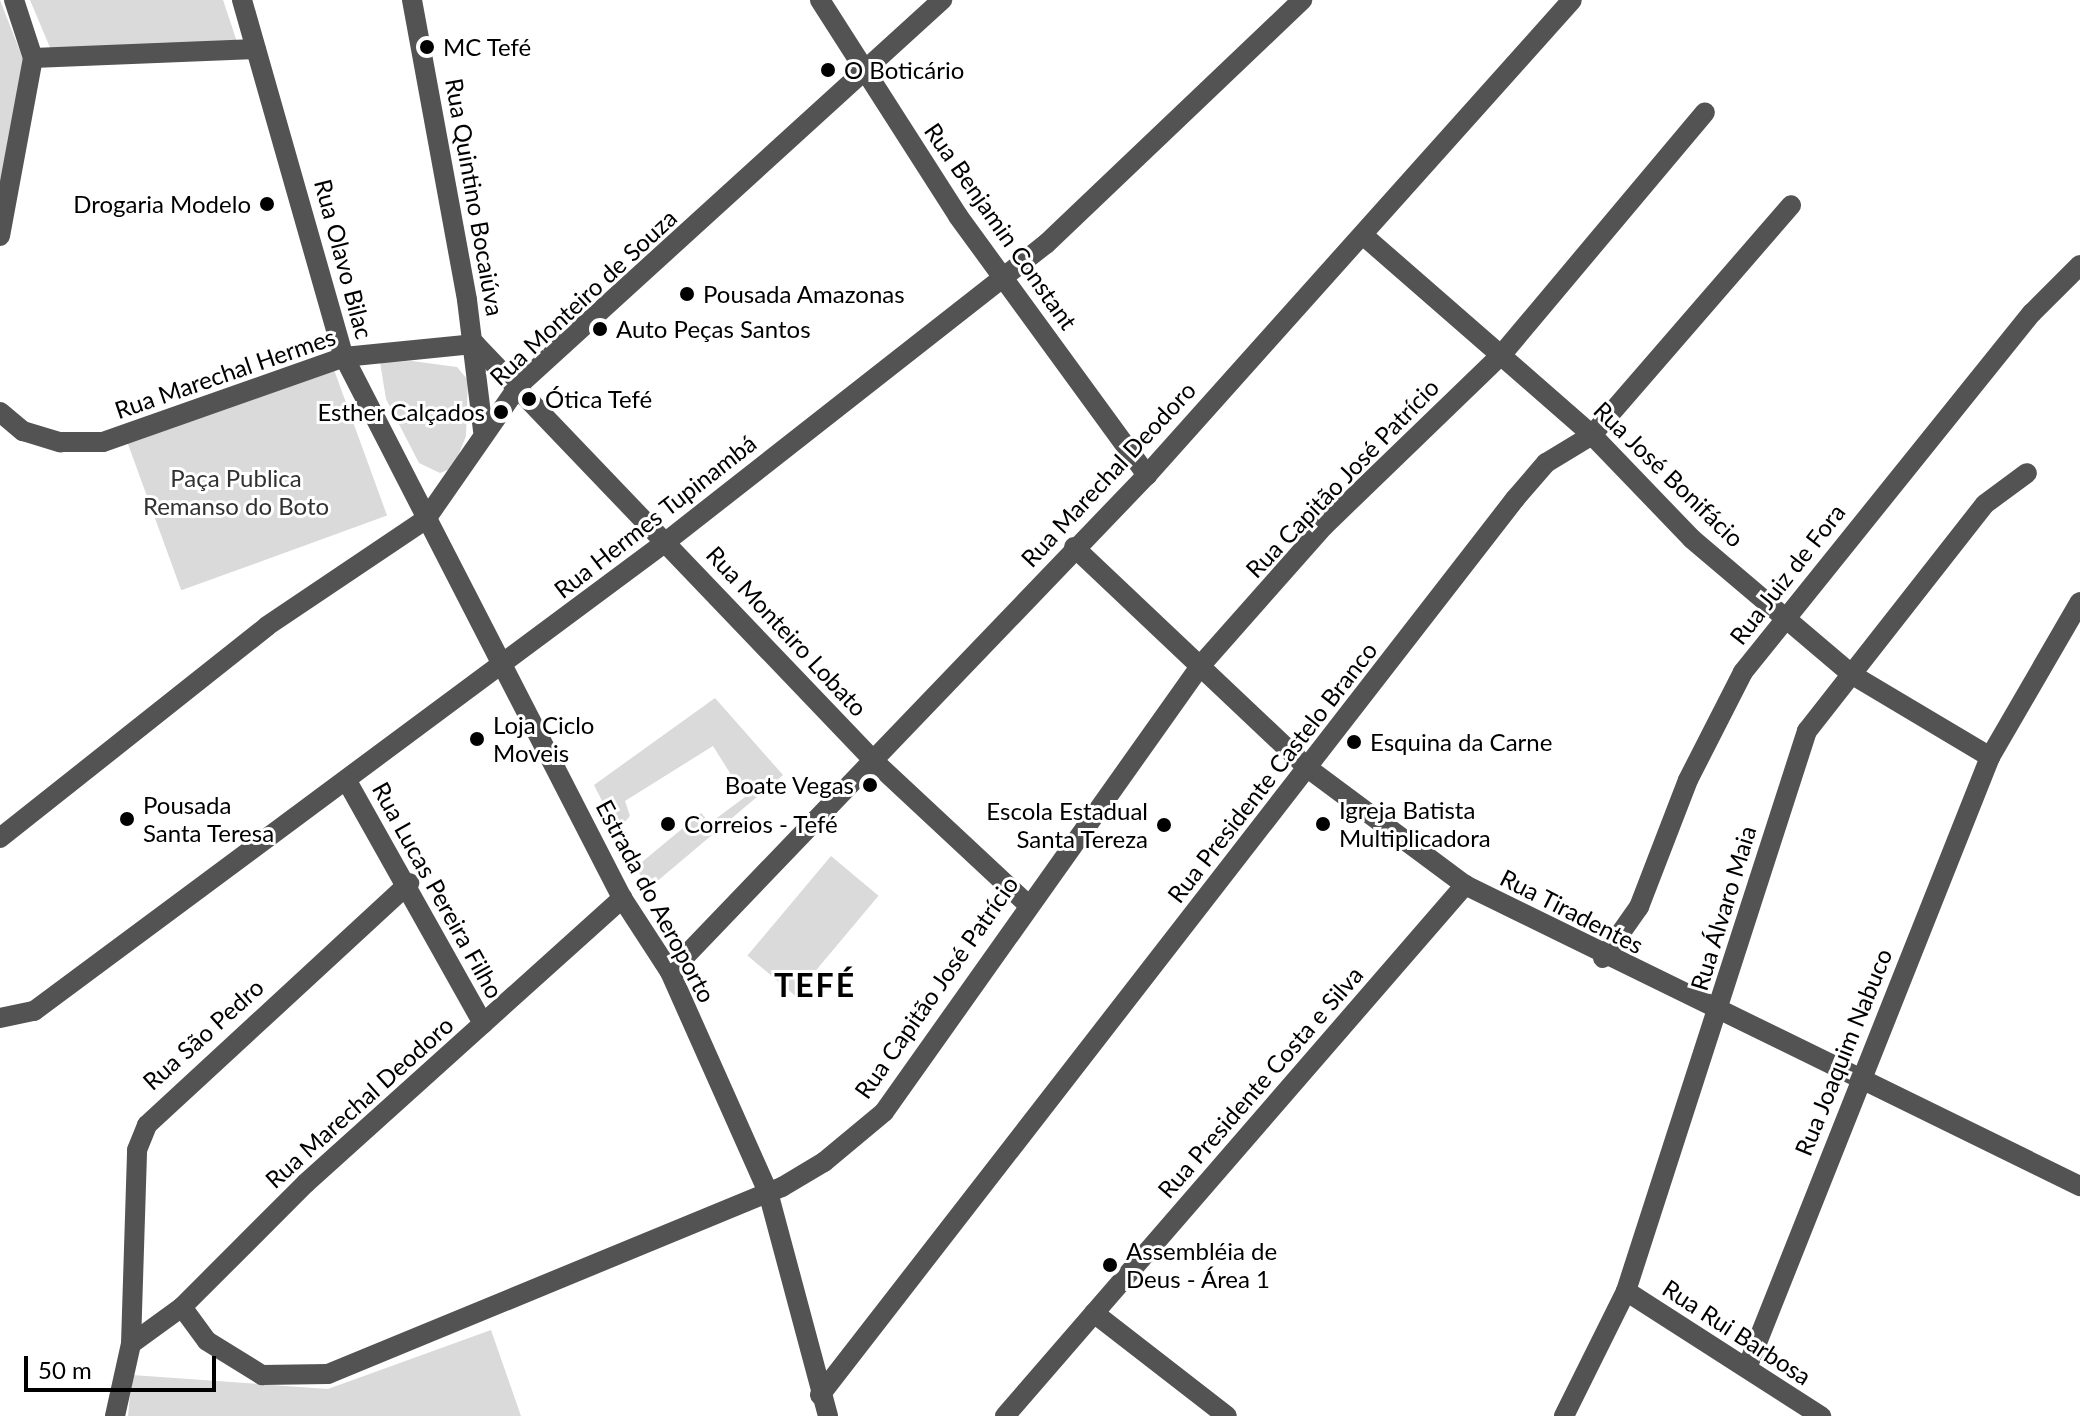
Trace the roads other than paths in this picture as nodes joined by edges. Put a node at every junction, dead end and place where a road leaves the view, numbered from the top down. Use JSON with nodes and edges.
{"nodes":[{"id":1,"x":14,"y":0,"type":"edge"},
{"id":2,"x":242,"y":0,"type":"edge"},
{"id":3,"x":412,"y":0,"type":"edge"},
{"id":4,"x":820,"y":0,"type":"edge"},
{"id":5,"x":942,"y":0,"type":"edge"},
{"id":6,"x":1302,"y":0,"type":"edge"},
{"id":7,"x":1572,"y":0,"type":"edge"},
{"id":8,"x":256,"y":49,"type":"junction"},
{"id":9,"x":33,"y":58,"type":"junction"},
{"id":10,"x":867,"y":73,"type":"junction"},
{"id":11,"x":1705,"y":112,"type":"dead end"},
{"id":12,"x":1791,"y":205,"type":"dead end"},
{"id":13,"x":0,"y":236,"type":"edge"},
{"id":14,"x":1364,"y":236,"type":"junction"},
{"id":15,"x":2080,"y":265,"type":"edge"},
{"id":16,"x":1001,"y":275,"type":"junction"},
{"id":17,"x":475,"y":344,"type":"junction"},
{"id":18,"x":1503,"y":353,"type":"junction"},
{"id":19,"x":344,"y":357,"type":"junction"},
{"id":20,"x":520,"y":384,"type":"junction"},
{"id":21,"x":0,"y":412,"type":"edge"},
{"id":22,"x":483,"y":431,"type":"junction"},
{"id":23,"x":1592,"y":435,"type":"junction"},
{"id":24,"x":2027,"y":473,"type":"dead end"},
{"id":25,"x":1147,"y":475,"type":"junction"},
{"id":26,"x":426,"y":519,"type":"junction"},
{"id":27,"x":667,"y":541,"type":"junction"},
{"id":28,"x":1074,"y":547,"type":"junction"},
{"id":29,"x":2080,"y":602,"type":"edge"},
{"id":30,"x":1786,"y":613,"type":"junction"},
{"id":31,"x":504,"y":665,"type":"junction"},
{"id":32,"x":1201,"y":665,"type":"junction"},
{"id":33,"x":1851,"y":674,"type":"junction"},
{"id":34,"x":1990,"y":757,"type":"junction"},
{"id":35,"x":876,"y":763,"type":"junction"},
{"id":36,"x":1309,"y":769,"type":"junction"},
{"id":37,"x":348,"y":783,"type":"junction"},
{"id":38,"x":0,"y":838,"type":"edge"},
{"id":39,"x":409,"y":883,"type":"junction"},
{"id":40,"x":1465,"y":885,"type":"junction"},
{"id":41,"x":622,"y":898,"type":"junction"},
{"id":42,"x":1026,"y":903,"type":"junction"},
{"id":43,"x":1603,"y":958,"type":"junction"},
{"id":44,"x":670,"y":972,"type":"junction"},
{"id":45,"x":1717,"y":1013,"type":"junction"},
{"id":46,"x":0,"y":1018,"type":"edge"},
{"id":47,"x":483,"y":1024,"type":"junction"},
{"id":48,"x":1862,"y":1075,"type":"junction"},
{"id":49,"x":2080,"y":1186,"type":"edge"},
{"id":50,"x":768,"y":1192,"type":"junction"},
{"id":51,"x":1626,"y":1291,"type":"junction"},
{"id":52,"x":182,"y":1307,"type":"junction"},
{"id":53,"x":1094,"y":1313,"type":"junction"},
{"id":54,"x":131,"y":1344,"type":"junction"},
{"id":55,"x":1747,"y":1368,"type":"junction"},
{"id":56,"x":820,"y":1395,"type":"junction"},
{"id":57,"x":115,"y":1416,"type":"edge"},
{"id":58,"x":828,"y":1416,"type":"edge"},
{"id":59,"x":1005,"y":1416,"type":"edge"},
{"id":60,"x":1227,"y":1416,"type":"edge"},
{"id":61,"x":1564,"y":1416,"type":"edge"},
{"id":62,"x":1821,"y":1416,"type":"edge"}],
"edges":[{"from":1,"to":9,"type":"street"},
{"from":2,"to":8,"type":"street","name":"Rua Olavo Bilac"},
{"from":3,"to":17,"type":"street","name":"Rua Quintino Bocaiúva"},
{"from":4,"to":10,"type":"street","name":"Rua Benjamin Constant"},
{"from":5,"to":10,"type":"street","name":"Rua Monteiro de Souza"},
{"from":6,"to":16,"type":"street","name":"Rua Hermes Tupinambá"},
{"from":7,"to":14,"type":"street","name":"Rua Marechal Deodoro"},
{"from":8,"to":9,"type":"street"},
{"from":8,"to":19,"type":"street","name":"Rua Olavo Bilac"},
{"from":9,"to":13,"type":"street"},
{"from":10,"to":16,"type":"street","name":"Rua Benjamin Constant"},
{"from":10,"to":20,"type":"street","name":"Rua Monteiro de Souza"},
{"from":11,"to":18,"type":"street","name":"Rua Capitão José Patrício"},
{"from":12,"to":23,"type":"street","name":"Rua Presidente Castelo Branco"},
{"from":14,"to":18,"type":"street","name":"Rua José Bonifácio"},
{"from":14,"to":25,"type":"street","name":"Rua Marechal Deodoro"},
{"from":15,"to":30,"type":"street","name":"Rua Juiz de Fora"},
{"from":16,"to":25,"type":"street","name":"Rua Benjamin Constant"},
{"from":16,"to":27,"type":"street","name":"Rua Hermes Tupinambá"},
{"from":17,"to":19,"type":"street","name":"Rua Marechal Hermes"},
{"from":17,"to":20,"type":"street","name":"Rua Quintino Bocaiúva"},
{"from":17,"to":22,"type":"street"},
{"from":18,"to":23,"type":"street","name":"Rua José Bonifácio"},
{"from":18,"to":32,"type":"street","name":"Rua Capitão José Patrício"},
{"from":19,"to":21,"type":"street","name":"Rua Marechal Hermes"},
{"from":19,"to":26,"type":"street","name":"Rua Olavo Bilac"},
{"from":20,"to":22,"type":"street","name":"Rua Monteiro de Souza"},
{"from":20,"to":27,"type":"street","name":"Rua Monteiro Lobato"},
{"from":22,"to":26,"type":"street","name":"Rua Monteiro de Souza"},
{"from":23,"to":30,"type":"street","name":"Rua José Bonifácio"},
{"from":23,"to":36,"type":"street","name":"Rua Presidente Castelo Branco"},
{"from":24,"to":33,"type":"street","name":"Rua Álvaro Maia"},
{"from":25,"to":28,"type":"street","name":"Rua Marechal Deodoro"},
{"from":26,"to":31,"type":"street","name":"Estrada do Aeroporto"},
{"from":26,"to":38,"type":"street","name":"Rua Monteiro de Souza"},
{"from":27,"to":31,"type":"street","name":"Rua Hermes Tupinambá"},
{"from":27,"to":35,"type":"street","name":"Rua Monteiro Lobato"},
{"from":28,"to":32,"type":"street","name":"Rua Tiradentes"},
{"from":28,"to":35,"type":"street","name":"Rua Marechal Deodoro"},
{"from":29,"to":34,"type":"street","name":"Rua Joaquim Nabuco"},
{"from":30,"to":33,"type":"street","name":"Rua José Bonifácio"},
{"from":30,"to":43,"type":"street","name":"Rua Juiz de Fora"},
{"from":31,"to":37,"type":"street","name":"Rua Hermes Tupinambá"},
{"from":31,"to":41,"type":"street","name":"Estrada do Aeroporto"},
{"from":32,"to":36,"type":"street","name":"Rua Tiradentes"},
{"from":32,"to":42,"type":"street","name":"Rua Capitão José Patrício"},
{"from":33,"to":34,"type":"street","name":"Rua José Bonifácio"},
{"from":33,"to":45,"type":"street","name":"Rua Álvaro Maia"},
{"from":34,"to":48,"type":"street","name":"Rua Joaquim Nabuco"},
{"from":35,"to":42,"type":"street","name":"Rua Monteiro Lobato"},
{"from":35,"to":44,"type":"street","name":"Rua Marechal Deodoro"},
{"from":36,"to":40,"type":"street","name":"Rua Tiradentes"},
{"from":36,"to":56,"type":"street","name":"Rua Presidente Castelo Branco"},
{"from":37,"to":39,"type":"street","name":"Rua Lucas Pereira Filho"},
{"from":37,"to":46,"type":"street","name":"Rua Hermes Tupinambá"},
{"from":39,"to":47,"type":"street","name":"Rua Lucas Pereira Filho"},
{"from":39,"to":54,"type":"street","name":"Rua São Pedro"},
{"from":40,"to":43,"type":"street","name":"Rua Tiradentes"},
{"from":40,"to":53,"type":"street","name":"Rua Presidente Costa e Silva"},
{"from":41,"to":44,"type":"street","name":"Estrada do Aeroporto"},
{"from":41,"to":47,"type":"street","name":"Rua Marechal Deodoro"},
{"from":42,"to":50,"type":"street","name":"Rua Capitão José Patrício"},
{"from":43,"to":45,"type":"street","name":"Rua Tiradentes"},
{"from":44,"to":50,"type":"street","name":"Estrada do Aeroporto"},
{"from":45,"to":48,"type":"street","name":"Rua Tiradentes"},
{"from":45,"to":51,"type":"street","name":"Rua Álvaro Maia"},
{"from":47,"to":52,"type":"street","name":"Rua Marechal Deodoro"},
{"from":48,"to":49,"type":"street","name":"Rua Tiradentes"},
{"from":48,"to":55,"type":"street","name":"Rua Joaquim Nabuco"},
{"from":50,"to":52,"type":"street","name":"Rua Capitão José Patrício"},
{"from":50,"to":56,"type":"street","name":"Estrada do Aeroporto"},
{"from":51,"to":55,"type":"street","name":"Rua Rui Barbosa"},
{"from":51,"to":61,"type":"street","name":"Rua Álvaro Maia"},
{"from":52,"to":54,"type":"street","name":"Rua Marechal Deodoro"},
{"from":53,"to":59,"type":"street","name":"Rua Presidente Costa e Silva"},
{"from":53,"to":60,"type":"street"},
{"from":54,"to":57,"type":"street","name":"Rua São Pedro"},
{"from":55,"to":62,"type":"street","name":"Rua Rui Barbosa"},
{"from":56,"to":58,"type":"street","name":"Estrada do Aeroporto"}]}
